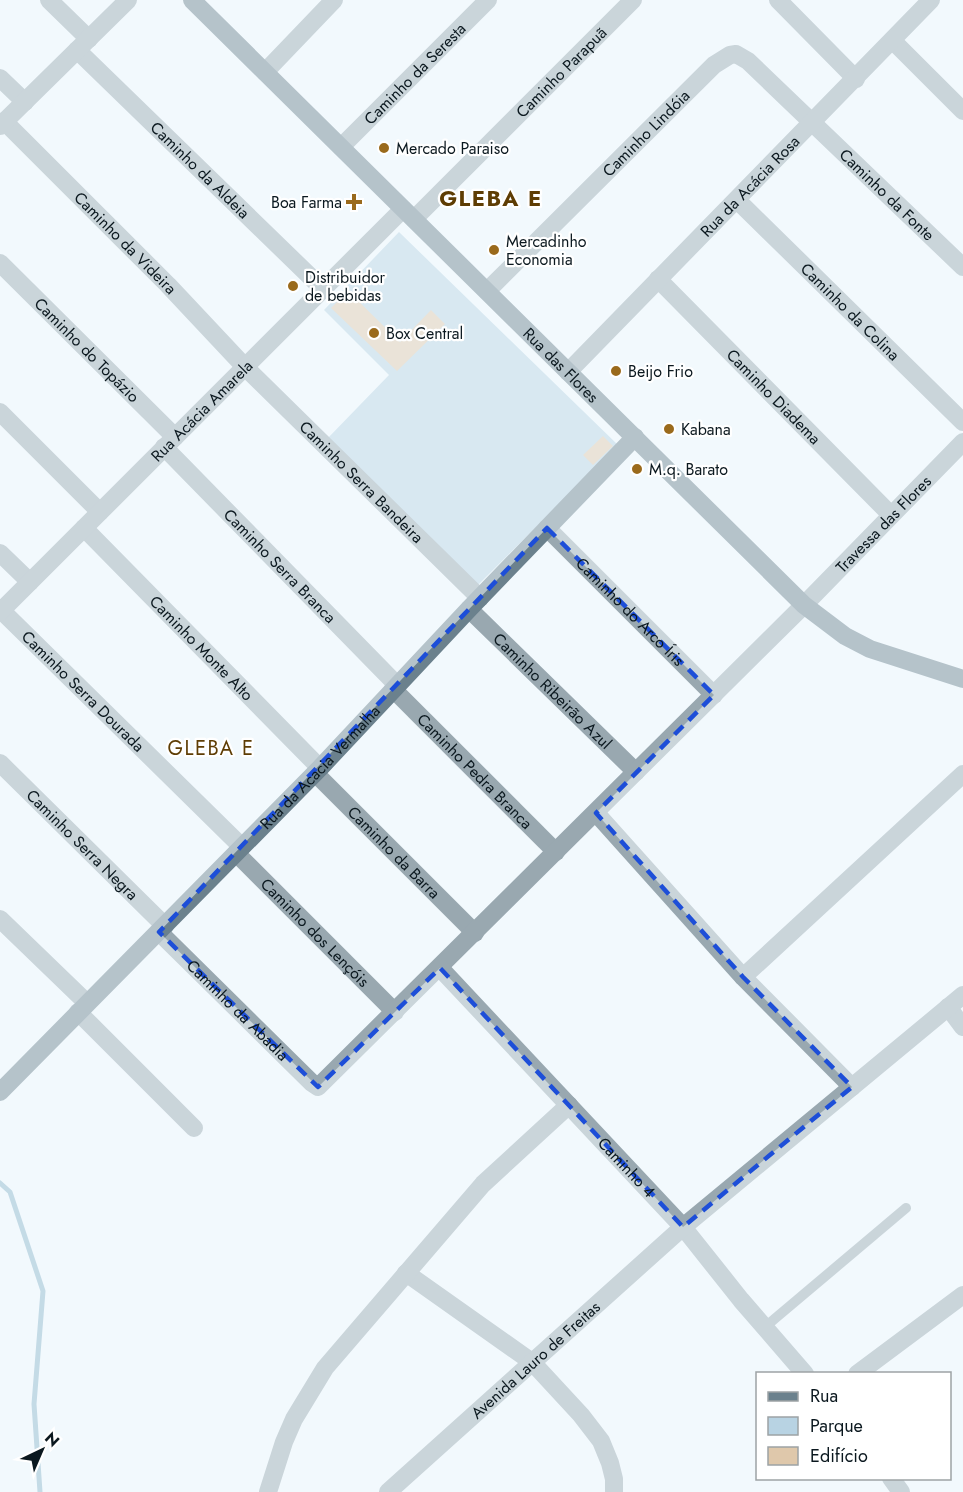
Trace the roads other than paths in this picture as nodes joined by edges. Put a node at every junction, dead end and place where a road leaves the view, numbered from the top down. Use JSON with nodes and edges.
{"nodes":[{"id":1,"x":49,"y":0,"type":"edge"},
{"id":2,"x":128,"y":0,"type":"edge"},
{"id":3,"x":192,"y":0,"type":"edge"},
{"id":4,"x":334,"y":0,"type":"edge"},
{"id":5,"x":488,"y":0,"type":"edge"},
{"id":6,"x":633,"y":0,"type":"edge"},
{"id":7,"x":778,"y":0,"type":"edge"},
{"id":8,"x":919,"y":4,"type":"edge"},
{"id":9,"x":893,"y":41,"type":"junction"},
{"id":10,"x":83,"y":45,"type":"junction"},
{"id":11,"x":265,"y":72,"type":"junction"},
{"id":12,"x":0,"y":78,"type":"edge"},
{"id":13,"x":856,"y":78,"type":"junction"},
{"id":14,"x":25,"y":102,"type":"junction"},
{"id":15,"x":963,"y":111,"type":"edge"},
{"id":16,"x":811,"y":123,"type":"junction"},
{"id":17,"x":2,"y":124,"type":"edge"},
{"id":18,"x":342,"y":147,"type":"junction"},
{"id":19,"x":737,"y":200,"type":"junction"},
{"id":20,"x":409,"y":214,"type":"junction"},
{"id":21,"x":0,"y":263,"type":"edge"},
{"id":22,"x":963,"y":267,"type":"edge"},
{"id":23,"x":658,"y":279,"type":"junction"},
{"id":24,"x":323,"y":289,"type":"junction"},
{"id":25,"x":487,"y":291,"type":"junction"},
{"id":26,"x":245,"y":367,"type":"junction"},
{"id":27,"x":568,"y":372,"type":"junction"},
{"id":28,"x":0,"y":412,"type":"edge"},
{"id":29,"x":963,"y":422,"type":"edge"},
{"id":30,"x":634,"y":437,"type":"junction"},
{"id":31,"x":170,"y":442,"type":"junction"},
{"id":32,"x":963,"y":442,"type":"edge"},
{"id":33,"x":100,"y":512,"type":"junction"},
{"id":34,"x":891,"y":515,"type":"junction"},
{"id":35,"x":84,"y":528,"type":"junction"},
{"id":36,"x":547,"y":528,"type":"junction"},
{"id":37,"x":0,"y":553,"type":"edge"},
{"id":38,"x":30,"y":582,"type":"junction"},
{"id":39,"x":474,"y":604,"type":"junction"},
{"id":40,"x":804,"y":605,"type":"junction"},
{"id":41,"x":1,"y":611,"type":"edge"},
{"id":42,"x":963,"y":679,"type":"edge"},
{"id":43,"x":395,"y":687,"type":"junction"},
{"id":44,"x":714,"y":695,"type":"junction"},
{"id":45,"x":0,"y":763,"type":"edge"},
{"id":46,"x":318,"y":770,"type":"junction"},
{"id":47,"x":636,"y":772,"type":"junction"},
{"id":48,"x":963,"y":774,"type":"edge"},
{"id":49,"x":596,"y":813,"type":"junction"},
{"id":50,"x":239,"y":850,"type":"junction"},
{"id":51,"x":556,"y":852,"type":"junction"},
{"id":52,"x":0,"y":919,"type":"edge"},
{"id":53,"x":162,"y":929,"type":"junction"},
{"id":54,"x":475,"y":933,"type":"junction"},
{"id":55,"x":440,"y":968,"type":"junction"},
{"id":56,"x":743,"y":977,"type":"junction"},
{"id":57,"x":963,"y":995,"type":"edge"},
{"id":58,"x":82,"y":1007,"type":"junction"},
{"id":59,"x":948,"y":1007,"type":"junction"},
{"id":60,"x":395,"y":1012,"type":"junction"},
{"id":61,"x":963,"y":1027,"type":"edge"},
{"id":62,"x":318,"y":1086,"type":"joint"},
{"id":63,"x":852,"y":1088,"type":"junction"},
{"id":64,"x":0,"y":1092,"type":"edge"},
{"id":65,"x":568,"y":1105,"type":"junction"},
{"id":66,"x":195,"y":1128,"type":"dead end"},
{"id":67,"x":906,"y":1208,"type":"dead end"},
{"id":68,"x":683,"y":1227,"type":"junction"},
{"id":69,"x":406,"y":1273,"type":"junction"},
{"id":70,"x":963,"y":1294,"type":"edge"},
{"id":71,"x":765,"y":1328,"type":"junction"},
{"id":72,"x":532,"y":1362,"type":"junction"},
{"id":73,"x":804,"y":1372,"type":"edge"},
{"id":74,"x":860,"y":1372,"type":"edge"},
{"id":75,"x":892,"y":1480,"type":"edge"},
{"id":76,"x":614,"y":1486,"type":"edge"},
{"id":77,"x":268,"y":1492,"type":"edge"},
{"id":78,"x":388,"y":1492,"type":"edge"},
{"id":79,"x":599,"y":1492,"type":"edge"},
{"id":80,"x":901,"y":1492,"type":"edge"}],
"edges":[{"from":1,"to":10,"type":"street","name":"Caminho da Aldeia"},
{"from":2,"to":10,"type":"street"},
{"from":3,"to":11,"type":"street","name":"Rua das Flores"},
{"from":4,"to":11,"type":"street"},
{"from":5,"to":18,"type":"street","name":"Caminho da Seresta"},
{"from":6,"to":20,"type":"street","name":"Caminho Parapuã"},
{"from":7,"to":13,"type":"street"},
{"from":8,"to":9,"type":"street","name":"Rua da Acácia Rosa"},
{"from":9,"to":13,"type":"street","name":"Rua da Acácia Rosa"},
{"from":9,"to":15,"type":"street"},
{"from":10,"to":14,"type":"street"},
{"from":10,"to":24,"type":"street","name":"Caminho da Aldeia"},
{"from":11,"to":18,"type":"street","name":"Rua das Flores"},
{"from":12,"to":14,"type":"street"},
{"from":13,"to":16,"type":"street","name":"Rua da Acácia Rosa"},
{"from":14,"to":17,"type":"street"},
{"from":16,"to":19,"type":"street","name":"Rua da Acácia Rosa"},
{"from":16,"to":22,"type":"street","name":"Caminho da Fonte"},
{"from":16,"to":25,"type":"street","name":"Caminho Lindóia"},
{"from":17,"to":26,"type":"street","name":"Caminho da Videira"},
{"from":18,"to":20,"type":"street","name":"Rua das Flores"},
{"from":19,"to":23,"type":"street","name":"Rua da Acácia Rosa"},
{"from":19,"to":29,"type":"street","name":"Caminho da Colina"},
{"from":20,"to":24,"type":"street","name":"Rua Acácia Amarela"},
{"from":20,"to":25,"type":"street","name":"Rua das Flores"},
{"from":21,"to":31,"type":"street","name":"Caminho do Topázio"},
{"from":23,"to":27,"type":"street","name":"Rua da Acácia Rosa"},
{"from":23,"to":34,"type":"street","name":"Caminho Diadema"},
{"from":24,"to":26,"type":"street","name":"Rua Acácia Amarela"},
{"from":25,"to":27,"type":"street","name":"Rua das Flores"},
{"from":26,"to":31,"type":"street","name":"Rua Acácia Amarela"},
{"from":26,"to":39,"type":"street","name":"Caminho Serra Bandeira"},
{"from":27,"to":30,"type":"street","name":"Rua das Flores"},
{"from":28,"to":33,"type":"street"},
{"from":30,"to":36,"type":"street","name":"Rua da Acacia Vermalha"},
{"from":30,"to":40,"type":"street","name":"Rua das Flores"},
{"from":31,"to":33,"type":"street","name":"Rua Acácia Amarela"},
{"from":31,"to":43,"type":"street","name":"Caminho Serra Branca"},
{"from":32,"to":34,"type":"street","name":"Travessa das Flores"},
{"from":33,"to":35,"type":"street","name":"Rua Acácia Amarela"},
{"from":34,"to":40,"type":"street","name":"Travessa das Flores"},
{"from":35,"to":38,"type":"street","name":"Rua Acácia Amarela"},
{"from":35,"to":46,"type":"street","name":"Caminho Monte Alto"},
{"from":36,"to":39,"type":"street","name":"Rua da Acacia Vermalha"},
{"from":36,"to":44,"type":"street","name":"Caminho do Arco Íris"},
{"from":37,"to":38,"type":"street"},
{"from":38,"to":41,"type":"street","name":"Rua Acácia Amarela"},
{"from":39,"to":43,"type":"street","name":"Rua da Acacia Vermalha"},
{"from":39,"to":47,"type":"street","name":"Caminho Ribeirão Azul"},
{"from":40,"to":42,"type":"street","name":"Rua das Flores"},
{"from":40,"to":44,"type":"street","name":"Travessa das Flores"},
{"from":41,"to":50,"type":"street","name":"Caminho Serra Dourada"},
{"from":43,"to":46,"type":"street","name":"Rua da Acacia Vermalha"},
{"from":43,"to":51,"type":"street","name":"Caminho Pedra Branca"},
{"from":44,"to":47,"type":"street","name":"Travessa das Flores"},
{"from":45,"to":53,"type":"street","name":"Caminho Serra Negra"},
{"from":46,"to":50,"type":"street","name":"Rua da Acacia Vermalha"},
{"from":46,"to":54,"type":"street","name":"Caminho da Barra"},
{"from":47,"to":49,"type":"street","name":"Travessa das Flores"},
{"from":48,"to":56,"type":"street"},
{"from":49,"to":51,"type":"street","name":"Travessa das Flores"},
{"from":49,"to":56,"type":"street"},
{"from":50,"to":53,"type":"street","name":"Rua da Acacia Vermalha"},
{"from":50,"to":60,"type":"street","name":"Caminho dos Lençóis"},
{"from":51,"to":54,"type":"street","name":"Travessa das Flores"},
{"from":52,"to":58,"type":"street"},
{"from":53,"to":58,"type":"street","name":"Rua da Acacia Vermalha"},
{"from":53,"to":62,"type":"street","name":"Caminho da Abadia"},
{"from":54,"to":55,"type":"street","name":"Travessa das Flores"},
{"from":55,"to":60,"type":"street","name":"Travessa das Flores"},
{"from":55,"to":65,"type":"street","name":"Caminho 4"},
{"from":56,"to":63,"type":"street"},
{"from":57,"to":59,"type":"street","name":"Avenida Lauro de Freitas"},
{"from":58,"to":64,"type":"street","name":"Rua da Acacia Vermalha"},
{"from":58,"to":66,"type":"street"},
{"from":59,"to":61,"type":"street"},
{"from":59,"to":63,"type":"street","name":"Avenida Lauro de Freitas"},
{"from":60,"to":62,"type":"street","name":"Travessa das Flores"},
{"from":63,"to":68,"type":"street","name":"Avenida Lauro de Freitas"},
{"from":65,"to":68,"type":"street","name":"Caminho 4"},
{"from":65,"to":69,"type":"street"},
{"from":67,"to":71,"type":"lane"},
{"from":68,"to":71,"type":"street","name":"Caminho 4"},
{"from":68,"to":72,"type":"street","name":"Avenida Lauro de Freitas"},
{"from":69,"to":72,"type":"street"},
{"from":69,"to":77,"type":"street"},
{"from":70,"to":74,"type":"street"},
{"from":71,"to":73,"type":"street","name":"Caminho 4"},
{"from":72,"to":76,"type":"street"},
{"from":72,"to":78,"type":"street","name":"Avenida Lauro de Freitas"},
{"from":75,"to":80,"type":"street"},
{"from":76,"to":79,"type":"street"}]}
